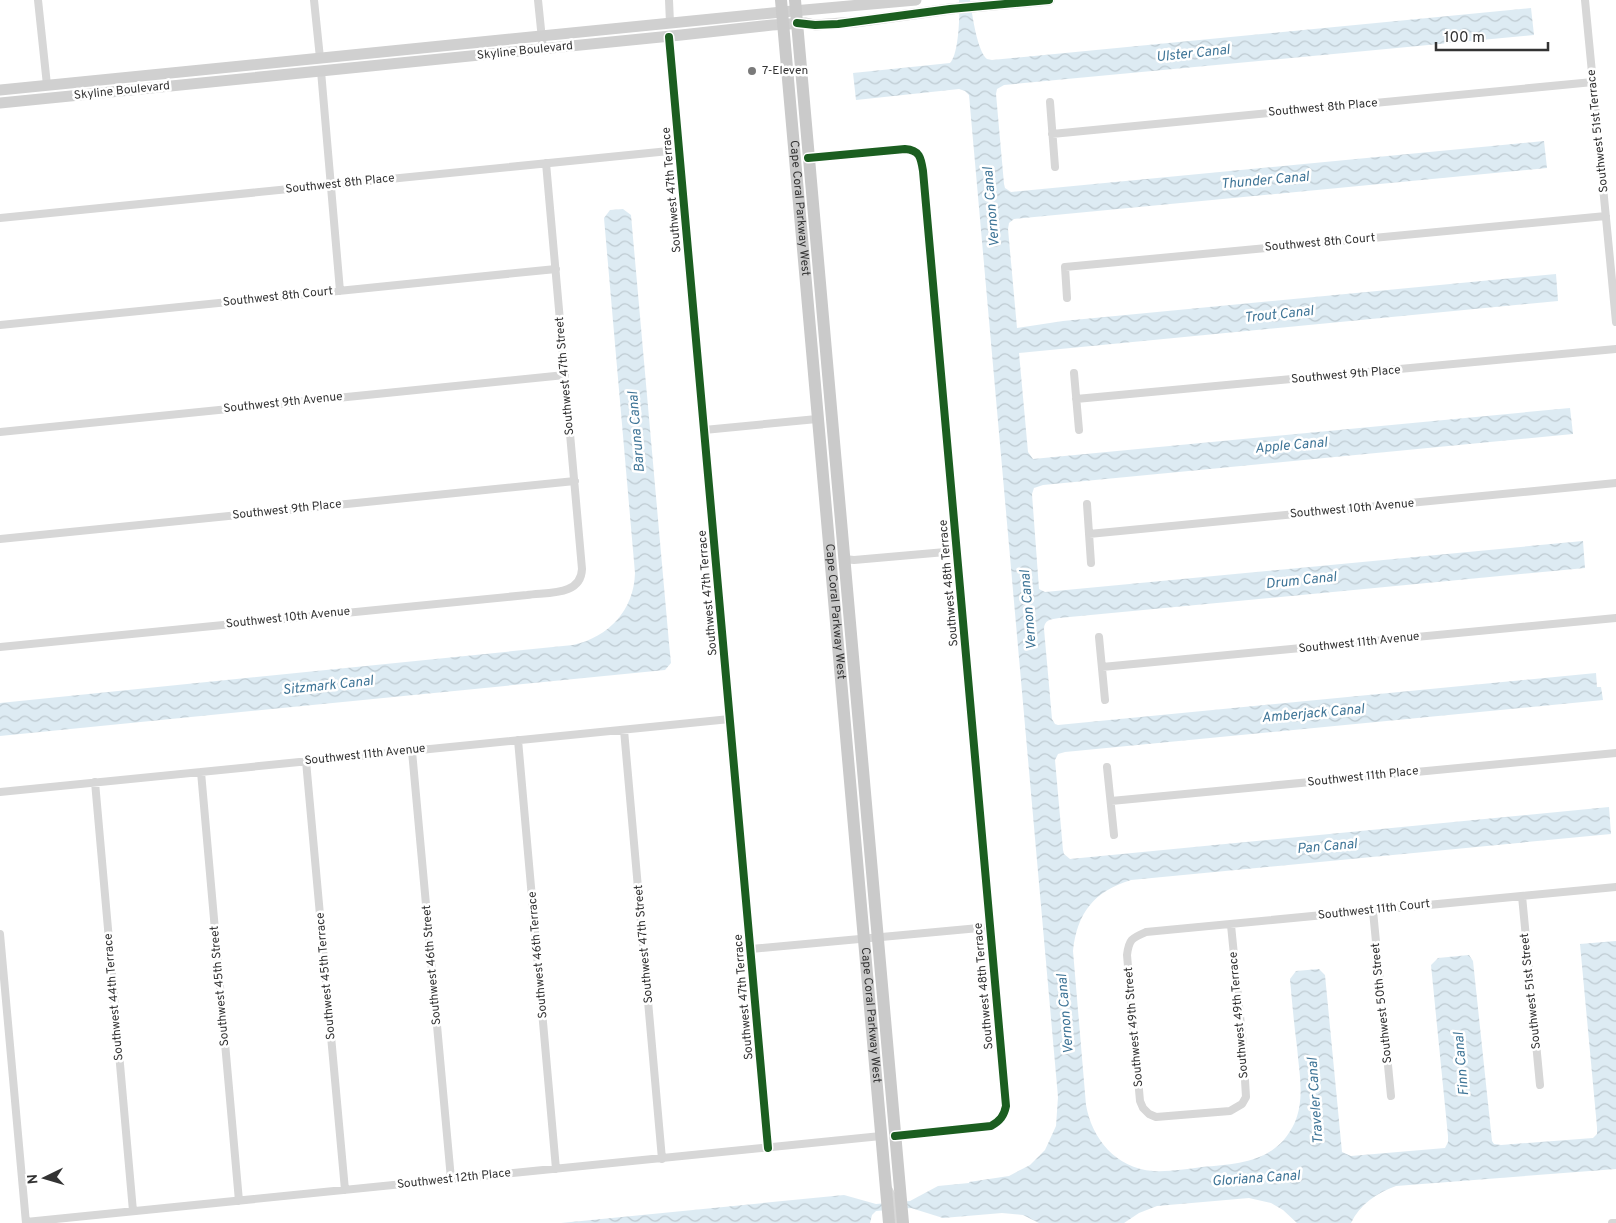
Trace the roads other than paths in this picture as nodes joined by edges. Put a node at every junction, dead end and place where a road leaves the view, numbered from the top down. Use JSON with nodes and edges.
{"nodes":[{"id":1,"x":38,"y":0,"type":"edge"},
{"id":2,"x":314,"y":0,"type":"edge"},
{"id":3,"x":538,"y":0,"type":"edge"},
{"id":4,"x":670,"y":0,"type":"edge"},
{"id":5,"x":916,"y":0,"type":"edge"},
{"id":6,"x":1049,"y":0,"type":"edge"},
{"id":7,"x":1585,"y":0,"type":"edge"},
{"id":8,"x":795,"y":5,"type":"edge"},
{"id":9,"x":781,"y":12,"type":"edge"},
{"id":10,"x":726,"y":17,"type":"junction"},
{"id":11,"x":670,"y":23,"type":"junction"},
{"id":12,"x":797,"y":23,"type":"junction"},
{"id":13,"x":542,"y":36,"type":"junction"},
{"id":14,"x":669,"y":36,"type":"junction"},
{"id":15,"x":587,"y":45,"type":"junction"},
{"id":16,"x":544,"y":49,"type":"junction"},
{"id":17,"x":320,"y":58,"type":"junction"},
{"id":18,"x":321,"y":72,"type":"junction"},
{"id":19,"x":1593,"y":82,"type":"junction"},
{"id":20,"x":47,"y":85,"type":"junction"},
{"id":21,"x":0,"y":90,"type":"edge"},
{"id":22,"x":48,"y":99,"type":"junction"},
{"id":23,"x":1050,"y":102,"type":"dead end"},
{"id":24,"x":0,"y":104,"type":"edge"},
{"id":25,"x":1052,"y":134,"type":"junction"},
{"id":26,"x":679,"y":150,"type":"junction"},
{"id":27,"x":808,"y":158,"type":"junction"},
{"id":28,"x":546,"y":163,"type":"junction"},
{"id":29,"x":1055,"y":166,"type":"dead end"},
{"id":30,"x":331,"y":184,"type":"junction"},
{"id":31,"x":1606,"y":216,"type":"junction"},
{"id":32,"x":0,"y":218,"type":"edge"},
{"id":33,"x":556,"y":269,"type":"junction"},
{"id":34,"x":340,"y":290,"type":"junction"},
{"id":35,"x":1067,"y":298,"type":"dead end"},
{"id":36,"x":1616,"y":322,"type":"edge"},
{"id":37,"x":0,"y":325,"type":"edge"},
{"id":38,"x":1616,"y":349,"type":"edge"},
{"id":39,"x":1074,"y":373,"type":"dead end"},
{"id":40,"x":565,"y":375,"type":"junction"},
{"id":41,"x":1076,"y":400,"type":"junction"},
{"id":42,"x":817,"y":419,"type":"junction"},
{"id":43,"x":704,"y":430,"type":"junction"},
{"id":44,"x":1079,"y":430,"type":"dead end"},
{"id":45,"x":0,"y":432,"type":"edge"},
{"id":46,"x":821,"y":459,"type":"junction"},
{"id":47,"x":575,"y":481,"type":"junction"},
{"id":48,"x":1616,"y":483,"type":"edge"},
{"id":49,"x":1087,"y":504,"type":"dead end"},
{"id":50,"x":1089,"y":534,"type":"junction"},
{"id":51,"x":0,"y":539,"type":"edge"},
{"id":52,"x":957,"y":551,"type":"junction"},
{"id":53,"x":844,"y":559,"type":"junction"},
{"id":54,"x":1091,"y":563,"type":"dead end"},
{"id":55,"x":831,"y":572,"type":"junction"},
{"id":56,"x":576,"y":586,"type":"joint"},
{"id":57,"x":1616,"y":618,"type":"edge"},
{"id":58,"x":1099,"y":637,"type":"dead end"},
{"id":59,"x":0,"y":647,"type":"edge"},
{"id":60,"x":853,"y":666,"type":"junction"},
{"id":61,"x":1102,"y":667,"type":"junction"},
{"id":62,"x":1105,"y":700,"type":"dead end"},
{"id":63,"x":730,"y":719,"type":"junction"},
{"id":64,"x":624,"y":730,"type":"junction"},
{"id":65,"x":518,"y":740,"type":"junction"},
{"id":66,"x":412,"y":751,"type":"junction"},
{"id":67,"x":1616,"y":753,"type":"edge"},
{"id":68,"x":306,"y":761,"type":"junction"},
{"id":69,"x":1107,"y":767,"type":"dead end"},
{"id":70,"x":200,"y":772,"type":"junction"},
{"id":71,"x":95,"y":782,"type":"junction"},
{"id":72,"x":0,"y":792,"type":"edge"},
{"id":73,"x":1111,"y":801,"type":"junction"},
{"id":74,"x":1114,"y":834,"type":"dead end"},
{"id":75,"x":1616,"y":887,"type":"edge"},
{"id":76,"x":1522,"y":896,"type":"junction"},
{"id":77,"x":1373,"y":911,"type":"junction"},
{"id":78,"x":1231,"y":924,"type":"junction"},
{"id":79,"x":990,"y":927,"type":"junction"},
{"id":80,"x":0,"y":934,"type":"edge"},
{"id":81,"x":877,"y":937,"type":"junction"},
{"id":82,"x":864,"y":938,"type":"junction"},
{"id":83,"x":1132,"y":938,"type":"joint"},
{"id":84,"x":751,"y":949,"type":"junction"},
{"id":85,"x":1540,"y":1085,"type":"dead end"},
{"id":86,"x":1391,"y":1096,"type":"dead end"},
{"id":87,"x":1149,"y":1114,"type":"joint"},
{"id":88,"x":881,"y":1136,"type":"junction"},
{"id":89,"x":895,"y":1136,"type":"junction"},
{"id":90,"x":768,"y":1148,"type":"junction"},
{"id":91,"x":662,"y":1159,"type":"junction"},
{"id":92,"x":556,"y":1169,"type":"junction"},
{"id":93,"x":451,"y":1179,"type":"junction"},
{"id":94,"x":886,"y":1186,"type":"junction"},
{"id":95,"x":345,"y":1190,"type":"junction"},
{"id":96,"x":239,"y":1201,"type":"junction"},
{"id":97,"x":133,"y":1211,"type":"junction"},
{"id":98,"x":26,"y":1222,"type":"edge"},
{"id":99,"x":889,"y":1223,"type":"edge"},
{"id":100,"x":895,"y":1223,"type":"edge"},
{"id":101,"x":903,"y":1223,"type":"edge"},
{"id":102,"x":1612,"y":1223,"type":"edge"},
{"id":103,"x":1616,"y":1223,"type":"edge"}],
"edges":[{"from":1,"to":20,"type":"street"},
{"from":2,"to":17,"type":"street"},
{"from":3,"to":13,"type":"street"},
{"from":4,"to":11,"type":"street"},
{"from":5,"to":8,"type":"street","name":"Skyline Boulevard"},
{"from":6,"to":12,"type":"street","name":"Skyline Boulevard"},
{"from":7,"to":19,"type":"street","name":"Southwest 51st Terrace"},
{"from":8,"to":9,"type":"street","name":"Skyline Boulevard"},
{"from":8,"to":12,"type":"main road","name":"Cape Coral Parkway West"},
{"from":9,"to":10,"type":"street","name":"Skyline Boulevard"},
{"from":9,"to":12,"type":"street","name":"Skyline Boulevard"},
{"from":9,"to":14,"type":"street","name":"Skyline Boulevard"},
{"from":9,"to":42,"type":"main road","name":"Cape Coral Parkway West"},
{"from":10,"to":11,"type":"street","name":"Skyline Boulevard"},
{"from":10,"to":14,"type":"street"},
{"from":11,"to":13,"type":"street","name":"Skyline Boulevard"},
{"from":11,"to":15,"type":"street"},
{"from":12,"to":27,"type":"main road","name":"Cape Coral Parkway West"},
{"from":13,"to":16,"type":"street"},
{"from":13,"to":17,"type":"street","name":"Skyline Boulevard"},
{"from":14,"to":15,"type":"street","name":"Skyline Boulevard"},
{"from":14,"to":26,"type":"street","name":"Southwest 47th Terrace"},
{"from":15,"to":16,"type":"street","name":"Skyline Boulevard"},
{"from":16,"to":18,"type":"street","name":"Skyline Boulevard"},
{"from":17,"to":18,"type":"street"},
{"from":17,"to":20,"type":"street","name":"Skyline Boulevard"},
{"from":18,"to":22,"type":"street","name":"Skyline Boulevard"},
{"from":18,"to":30,"type":"street"},
{"from":19,"to":25,"type":"street","name":"Southwest 8th Place"},
{"from":19,"to":31,"type":"street","name":"Southwest 51st Terrace"},
{"from":20,"to":21,"type":"street","name":"Skyline Boulevard"},
{"from":20,"to":22,"type":"street"},
{"from":22,"to":24,"type":"street","name":"Skyline Boulevard"},
{"from":23,"to":25,"type":"street"},
{"from":25,"to":29,"type":"street"},
{"from":26,"to":28,"type":"street","name":"Southwest 8th Place"},
{"from":26,"to":43,"type":"street","name":"Southwest 47th Terrace"},
{"from":27,"to":52,"type":"street","name":"Southwest 48th Terrace"},
{"from":27,"to":53,"type":"main road","name":"Cape Coral Parkway West"},
{"from":28,"to":30,"type":"street","name":"Southwest 8th Place"},
{"from":28,"to":33,"type":"street","name":"Southwest 47th Street"},
{"from":30,"to":32,"type":"street","name":"Southwest 8th Place"},
{"from":30,"to":34,"type":"street"},
{"from":31,"to":35,"type":"street","name":"Southwest 8th Court"},
{"from":31,"to":36,"type":"street","name":"Southwest 51st Terrace"},
{"from":33,"to":34,"type":"street","name":"Southwest 8th Court"},
{"from":33,"to":40,"type":"street","name":"Southwest 47th Street"},
{"from":34,"to":37,"type":"street","name":"Southwest 8th Court"},
{"from":38,"to":41,"type":"street","name":"Southwest 9th Place"},
{"from":39,"to":41,"type":"street"},
{"from":40,"to":45,"type":"street","name":"Southwest 9th Avenue"},
{"from":40,"to":47,"type":"street","name":"Southwest 47th Street"},
{"from":41,"to":44,"type":"street"},
{"from":42,"to":43,"type":"street"},
{"from":42,"to":46,"type":"main road","name":"Cape Coral Parkway West"},
{"from":43,"to":63,"type":"street","name":"Southwest 47th Terrace"},
{"from":46,"to":53,"type":"main road"},
{"from":46,"to":55,"type":"main road","name":"Cape Coral Parkway West"},
{"from":47,"to":51,"type":"street","name":"Southwest 9th Place"},
{"from":47,"to":56,"type":"street","name":"Southwest 47th Street"},
{"from":48,"to":50,"type":"street","name":"Southwest 10th Avenue"},
{"from":49,"to":50,"type":"street"},
{"from":50,"to":54,"type":"street"},
{"from":52,"to":53,"type":"street"},
{"from":52,"to":79,"type":"street","name":"Southwest 48th Terrace"},
{"from":53,"to":60,"type":"main road","name":"Cape Coral Parkway West"},
{"from":55,"to":60,"type":"main road"},
{"from":55,"to":82,"type":"main road","name":"Cape Coral Parkway West"},
{"from":56,"to":59,"type":"street","name":"Southwest 10th Avenue"},
{"from":57,"to":61,"type":"street","name":"Southwest 11th Avenue"},
{"from":58,"to":61,"type":"street"},
{"from":60,"to":81,"type":"main road","name":"Cape Coral Parkway West"},
{"from":61,"to":62,"type":"street"},
{"from":63,"to":64,"type":"street","name":"Southwest 11th Avenue"},
{"from":63,"to":84,"type":"street","name":"Southwest 47th Terrace"},
{"from":64,"to":65,"type":"street","name":"Southwest 11th Avenue"},
{"from":64,"to":91,"type":"street","name":"Southwest 47th Street"},
{"from":65,"to":66,"type":"street","name":"Southwest 11th Avenue"},
{"from":65,"to":92,"type":"street","name":"Southwest 46th Terrace"},
{"from":66,"to":68,"type":"street","name":"Southwest 11th Avenue"},
{"from":66,"to":93,"type":"street","name":"Southwest 46th Street"},
{"from":67,"to":73,"type":"street","name":"Southwest 11th Place"},
{"from":68,"to":70,"type":"street","name":"Southwest 11th Avenue"},
{"from":68,"to":95,"type":"street","name":"Southwest 45th Terrace"},
{"from":69,"to":73,"type":"street"},
{"from":70,"to":71,"type":"street","name":"Southwest 11th Avenue"},
{"from":70,"to":96,"type":"street","name":"Southwest 45th Street"},
{"from":71,"to":72,"type":"street","name":"Southwest 11th Avenue"},
{"from":71,"to":97,"type":"street","name":"Southwest 44th Terrace"},
{"from":73,"to":74,"type":"street"},
{"from":75,"to":76,"type":"street","name":"Southwest 11th Court"},
{"from":76,"to":77,"type":"street","name":"Southwest 11th Court"},
{"from":76,"to":85,"type":"street","name":"Southwest 51st Street"},
{"from":77,"to":78,"type":"street","name":"Southwest 11th Court"},
{"from":77,"to":86,"type":"street","name":"Southwest 50th Street"},
{"from":78,"to":83,"type":"street","name":"Southwest 11th Court"},
{"from":78,"to":87,"type":"street","name":"Southwest 49th Terrace"},
{"from":79,"to":81,"type":"street"},
{"from":79,"to":89,"type":"street","name":"Southwest 48th Terrace"},
{"from":80,"to":98,"type":"street"},
{"from":81,"to":82,"type":"street"},
{"from":81,"to":89,"type":"main road","name":"Cape Coral Parkway West"},
{"from":82,"to":84,"type":"street"},
{"from":82,"to":88,"type":"main road","name":"Cape Coral Parkway West"},
{"from":83,"to":87,"type":"street","name":"Southwest 49th Street"},
{"from":84,"to":90,"type":"street","name":"Southwest 47th Terrace"},
{"from":88,"to":90,"type":"street","name":"Southwest 12th Place"},
{"from":88,"to":94,"type":"main road","name":"Cape Coral Parkway West"},
{"from":89,"to":101,"type":"main road","name":"Cape Coral Parkway West"},
{"from":90,"to":91,"type":"street","name":"Southwest 12th Place"},
{"from":91,"to":92,"type":"street","name":"Southwest 12th Place"},
{"from":92,"to":93,"type":"street","name":"Southwest 12th Place"},
{"from":93,"to":95,"type":"street","name":"Southwest 12th Place"},
{"from":94,"to":99,"type":"main road","name":"Cape Coral Parkway West"},
{"from":94,"to":100,"type":"street"},
{"from":95,"to":96,"type":"street","name":"Southwest 12th Place"},
{"from":96,"to":97,"type":"street","name":"Southwest 12th Place"},
{"from":97,"to":98,"type":"street","name":"Southwest 12th Place"},
{"from":102,"to":103,"type":"street"}]}
